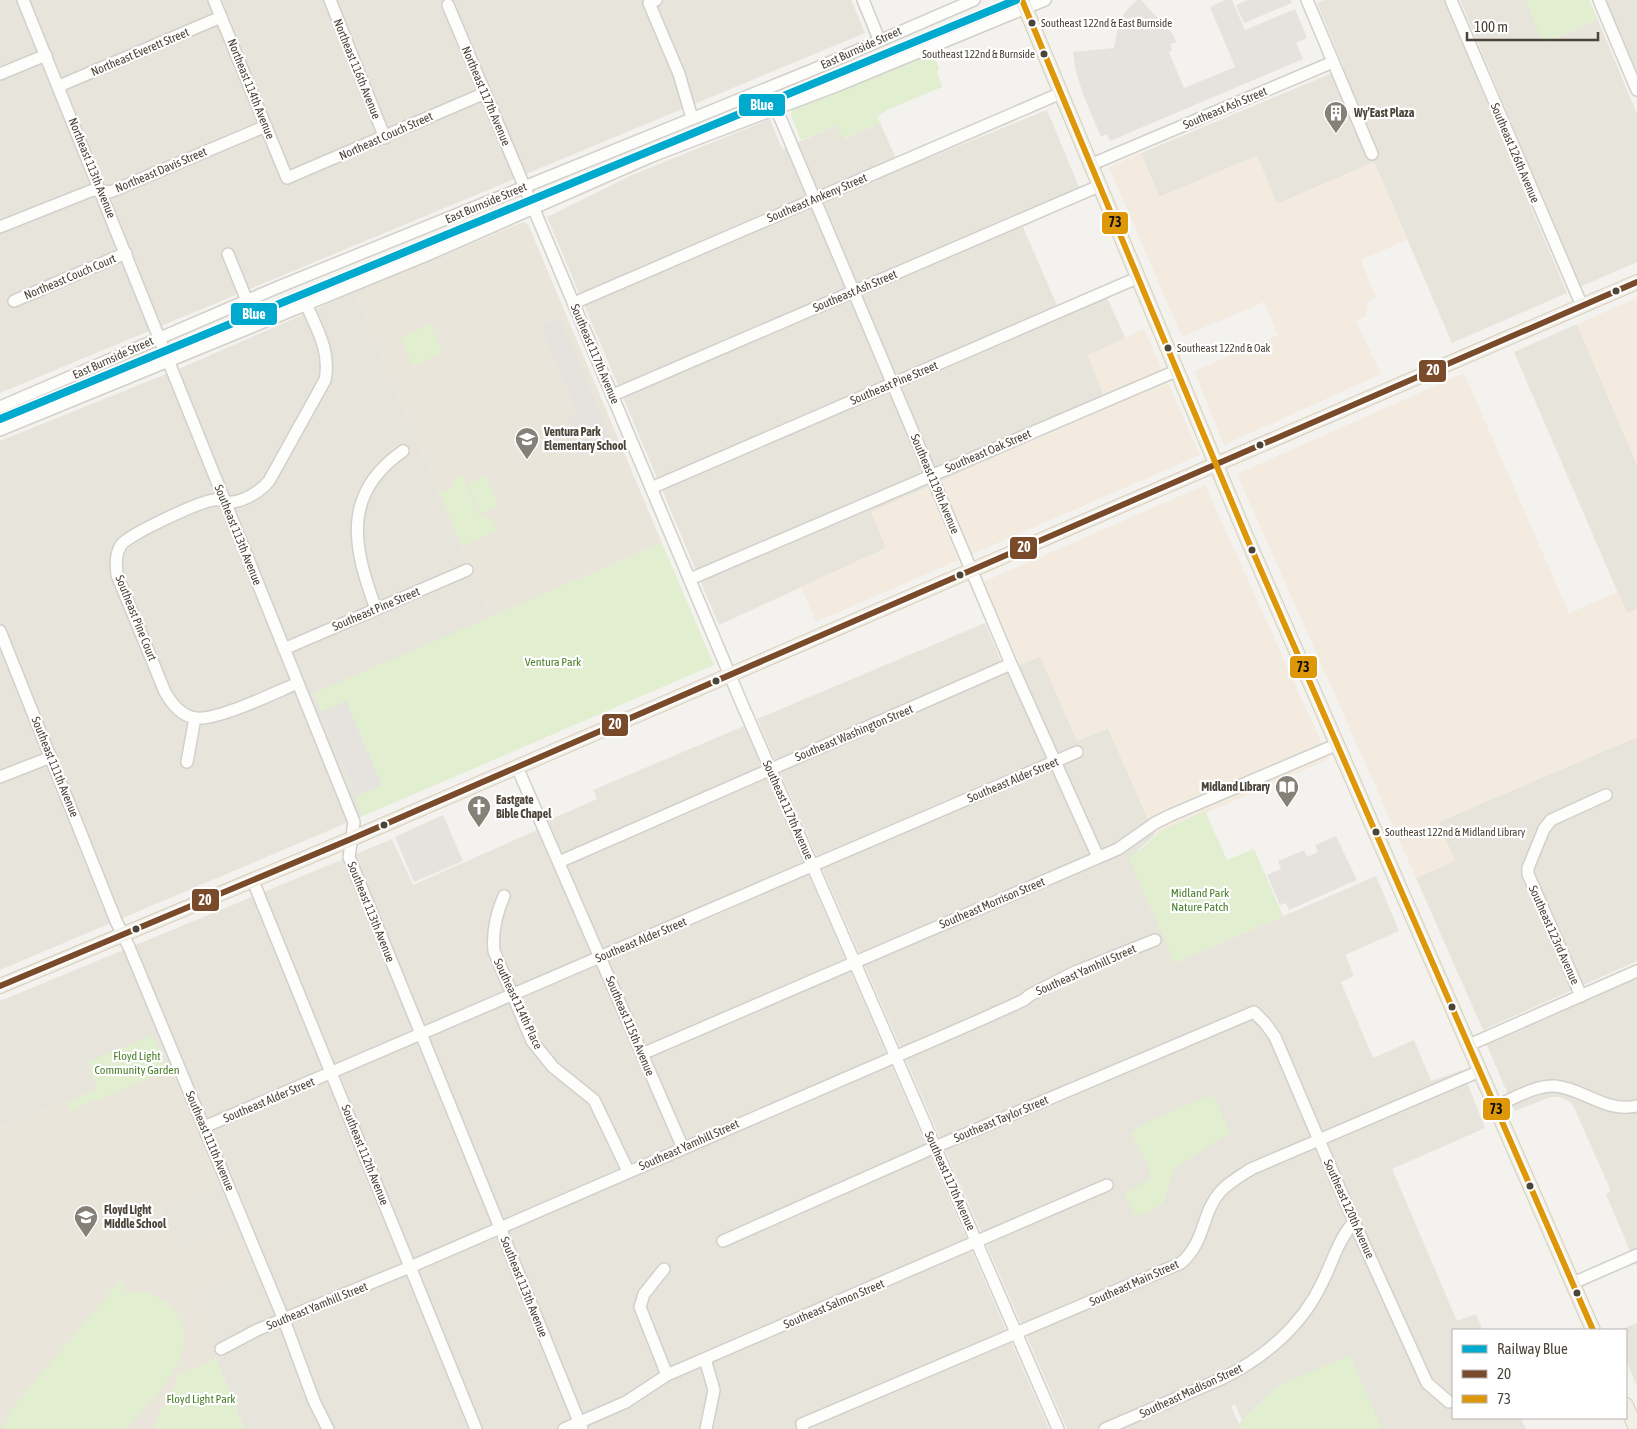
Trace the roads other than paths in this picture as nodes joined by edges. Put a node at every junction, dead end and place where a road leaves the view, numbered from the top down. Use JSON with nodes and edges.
{"nodes":[{"id":1,"x":23,"y":0,"type":"edge"},
{"id":2,"x":214,"y":0,"type":"edge"},
{"id":3,"x":330,"y":0,"type":"edge"},
{"id":4,"x":863,"y":0,"type":"edge"},
{"id":5,"x":974,"y":0,"type":"edge"},
{"id":6,"x":1045,"y":0,"type":"edge"},
{"id":7,"x":1307,"y":0,"type":"edge"},
{"id":8,"x":1451,"y":0,"type":"edge"},
{"id":9,"x":1599,"y":0,"type":"edge"},
{"id":10,"x":652,"y":1,"type":"edge"},
{"id":11,"x":1023,"y":4,"type":"edge"},
{"id":12,"x":448,"y":5,"type":"dead end"},
{"id":13,"x":221,"y":17,"type":"junction"},
{"id":14,"x":879,"y":39,"type":"junction"},
{"id":15,"x":46,"y":55,"type":"junction"},
{"id":16,"x":1333,"y":62,"type":"junction"},
{"id":17,"x":0,"y":74,"type":"edge"},
{"id":18,"x":59,"y":86,"type":"junction"},
{"id":19,"x":1637,"y":90,"type":"edge"},
{"id":20,"x":485,"y":93,"type":"junction"},
{"id":21,"x":1061,"y":93,"type":"junction"},
{"id":22,"x":776,"y":108,"type":"junction"},
{"id":23,"x":692,"y":118,"type":"junction"},
{"id":24,"x":266,"y":126,"type":"junction"},
{"id":25,"x":384,"y":138,"type":"junction"},
{"id":26,"x":1372,"y":154,"type":"dead end"},
{"id":27,"x":1090,"y":166,"type":"junction"},
{"id":28,"x":287,"y":178,"type":"joint"},
{"id":29,"x":1098,"y":186,"type":"junction"},
{"id":30,"x":524,"y":187,"type":"junction"},
{"id":31,"x":102,"y":191,"type":"junction"},
{"id":32,"x":815,"y":199,"type":"junction"},
{"id":33,"x":534,"y":209,"type":"junction"},
{"id":34,"x":0,"y":227,"type":"edge"},
{"id":35,"x":126,"y":253,"type":"junction"},
{"id":36,"x":228,"y":254,"type":"dead end"},
{"id":37,"x":1137,"y":278,"type":"junction"},
{"id":38,"x":1637,"y":282,"type":"edge"},
{"id":39,"x":854,"y":291,"type":"junction"},
{"id":40,"x":14,"y":301,"type":"dead end"},
{"id":41,"x":247,"y":301,"type":"junction"},
{"id":42,"x":574,"y":303,"type":"junction"},
{"id":43,"x":306,"y":304,"type":"junction"},
{"id":44,"x":1582,"y":306,"type":"junction"},
{"id":45,"x":159,"y":338,"type":"junction"},
{"id":46,"x":168,"y":361,"type":"junction"},
{"id":47,"x":1176,"y":370,"type":"junction"},
{"id":48,"x":892,"y":384,"type":"junction"},
{"id":49,"x":612,"y":396,"type":"junction"},
{"id":50,"x":0,"y":407,"type":"edge"},
{"id":51,"x":0,"y":430,"type":"edge"},
{"id":52,"x":403,"y":451,"type":"dead end"},
{"id":53,"x":1216,"y":465,"type":"junction"},
{"id":54,"x":932,"y":476,"type":"junction"},
{"id":55,"x":651,"y":488,"type":"junction"},
{"id":56,"x":224,"y":501,"type":"junction"},
{"id":57,"x":467,"y":570,"type":"dead end"},
{"id":58,"x":971,"y":570,"type":"junction"},
{"id":59,"x":690,"y":579,"type":"junction"},
{"id":60,"x":376,"y":609,"type":"junction"},
{"id":61,"x":0,"y":630,"type":"edge"},
{"id":62,"x":284,"y":649,"type":"junction"},
{"id":63,"x":5,"y":657,"type":"edge"},
{"id":64,"x":1012,"y":664,"type":"junction"},
{"id":65,"x":729,"y":675,"type":"junction"},
{"id":66,"x":298,"y":684,"type":"junction"},
{"id":67,"x":195,"y":718,"type":"junction"},
{"id":68,"x":1338,"y":744,"type":"junction"},
{"id":69,"x":1078,"y":752,"type":"dead end"},
{"id":70,"x":51,"y":757,"type":"junction"},
{"id":71,"x":1055,"y":761,"type":"junction"},
{"id":72,"x":187,"y":762,"type":"dead end"},
{"id":73,"x":517,"y":767,"type":"junction"},
{"id":74,"x":770,"y":769,"type":"junction"},
{"id":75,"x":0,"y":777,"type":"edge"},
{"id":76,"x":1606,"y":795,"type":"dead end"},
{"id":77,"x":351,"y":839,"type":"junction"},
{"id":78,"x":1098,"y":857,"type":"junction"},
{"id":79,"x":560,"y":862,"type":"junction"},
{"id":80,"x":812,"y":865,"type":"junction"},
{"id":81,"x":253,"y":881,"type":"junction"},
{"id":82,"x":504,"y":896,"type":"dead end"},
{"id":83,"x":123,"y":935,"type":"junction"},
{"id":84,"x":1155,"y":940,"type":"dead end"},
{"id":85,"x":601,"y":958,"type":"junction"},
{"id":86,"x":854,"y":961,"type":"junction"},
{"id":87,"x":1637,"y":971,"type":"edge"},
{"id":88,"x":0,"y":986,"type":"edge"},
{"id":89,"x":512,"y":995,"type":"junction"},
{"id":90,"x":1581,"y":996,"type":"junction"},
{"id":91,"x":1254,"y":1012,"type":"joint"},
{"id":92,"x":421,"y":1035,"type":"junction"},
{"id":93,"x":1469,"y":1045,"type":"junction"},
{"id":94,"x":642,"y":1054,"type":"junction"},
{"id":95,"x":895,"y":1055,"type":"junction"},
{"id":96,"x":1480,"y":1071,"type":"junction"},
{"id":97,"x":332,"y":1073,"type":"junction"},
{"id":98,"x":1496,"y":1106,"type":"junction"},
{"id":99,"x":1637,"y":1106,"type":"edge"},
{"id":100,"x":204,"y":1127,"type":"junction"},
{"id":101,"x":1319,"y":1140,"type":"junction"},
{"id":102,"x":683,"y":1148,"type":"junction"},
{"id":103,"x":935,"y":1148,"type":"junction"},
{"id":104,"x":628,"y":1172,"type":"junction"},
{"id":105,"x":1107,"y":1185,"type":"dead end"},
{"id":106,"x":1354,"y":1222,"type":"junction"},
{"id":107,"x":500,"y":1229,"type":"junction"},
{"id":108,"x":976,"y":1240,"type":"junction"},
{"id":109,"x":723,"y":1241,"type":"dead end"},
{"id":110,"x":1637,"y":1255,"type":"edge"},
{"id":111,"x":410,"y":1267,"type":"junction"},
{"id":112,"x":664,"y":1269,"type":"dead end"},
{"id":113,"x":1573,"y":1283,"type":"junction"},
{"id":114,"x":284,"y":1320,"type":"junction"},
{"id":115,"x":1594,"y":1329,"type":"edge"},
{"id":116,"x":1016,"y":1332,"type":"junction"},
{"id":117,"x":221,"y":1348,"type":"dead end"},
{"id":118,"x":705,"y":1359,"type":"junction"},
{"id":119,"x":667,"y":1375,"type":"junction"},
{"id":120,"x":1449,"y":1402,"type":"dead end"},
{"id":121,"x":1627,"y":1407,"type":"edge"},
{"id":122,"x":580,"y":1426,"type":"edge"},
{"id":123,"x":803,"y":1427,"type":"edge"},
{"id":124,"x":328,"y":1429,"type":"edge"},
{"id":125,"x":476,"y":1429,"type":"edge"},
{"id":126,"x":564,"y":1429,"type":"edge"},
{"id":127,"x":706,"y":1429,"type":"edge"},
{"id":128,"x":1058,"y":1429,"type":"edge"},
{"id":129,"x":1105,"y":1429,"type":"edge"},
{"id":130,"x":1636,"y":1429,"type":"edge"}],
"edges":[{"from":1,"to":15,"type":"street","name":"Northeast 113th Avenue"},
{"from":2,"to":13,"type":"street","name":"Northeast 114th Avenue"},
{"from":3,"to":25,"type":"street","name":"Northeast 116th Avenue"},
{"from":4,"to":14,"type":"street"},
{"from":5,"to":14,"type":"street","name":"East Burnside Street"},
{"from":6,"to":11,"type":"street","name":"East Burnside Street"},
{"from":7,"to":16,"type":"street"},
{"from":8,"to":44,"type":"street","name":"Southeast 126th Avenue"},
{"from":9,"to":19,"type":"street"},
{"from":10,"to":23,"type":"street"},
{"from":11,"to":21,"type":"main road"},
{"from":11,"to":22,"type":"street","name":"East Burnside Street"},
{"from":12,"to":20,"type":"street","name":"Northeast 117th Avenue"},
{"from":13,"to":18,"type":"street","name":"Northeast Everett Street"},
{"from":13,"to":24,"type":"street","name":"Northeast 114th Avenue"},
{"from":14,"to":23,"type":"street","name":"East Burnside Street"},
{"from":15,"to":17,"type":"street"},
{"from":15,"to":18,"type":"street","name":"Northeast 113th Avenue"},
{"from":16,"to":26,"type":"street"},
{"from":16,"to":27,"type":"street","name":"Southeast Ash Street"},
{"from":18,"to":31,"type":"street","name":"Northeast 113th Avenue"},
{"from":20,"to":25,"type":"street","name":"Northeast Couch Street"},
{"from":20,"to":30,"type":"street","name":"Northeast 117th Avenue"},
{"from":21,"to":27,"type":"main road"},
{"from":21,"to":32,"type":"street","name":"Southeast Ankeny Street"},
{"from":22,"to":32,"type":"street","name":"Southeast 119th Avenue"},
{"from":22,"to":33,"type":"street","name":"East Burnside Street"},
{"from":23,"to":30,"type":"street","name":"East Burnside Street"},
{"from":24,"to":28,"type":"street","name":"Northeast 114th Avenue"},
{"from":24,"to":31,"type":"street","name":"Northeast Davis Street"},
{"from":25,"to":28,"type":"street","name":"Northeast Couch Street"},
{"from":27,"to":29,"type":"main road"},
{"from":29,"to":37,"type":"main road"},
{"from":29,"to":39,"type":"street","name":"Southeast Ash Street"},
{"from":30,"to":33,"type":"street","name":"Southeast 117th Avenue"},
{"from":30,"to":41,"type":"street","name":"East Burnside Street"},
{"from":31,"to":34,"type":"street","name":"Northeast Davis Street"},
{"from":31,"to":35,"type":"street","name":"Northeast 113th Avenue"},
{"from":32,"to":39,"type":"street","name":"Southeast 119th Avenue"},
{"from":32,"to":42,"type":"street","name":"Southeast Ankeny Street"},
{"from":33,"to":42,"type":"street","name":"Southeast 117th Avenue"},
{"from":33,"to":43,"type":"street","name":"East Burnside Street"},
{"from":35,"to":40,"type":"street","name":"Northeast Couch Court"},
{"from":35,"to":45,"type":"street","name":"Northeast 113th Avenue"},
{"from":36,"to":41,"type":"street"},
{"from":37,"to":47,"type":"main road"},
{"from":37,"to":48,"type":"street","name":"Southeast Pine Street"},
{"from":38,"to":44,"type":"main road"},
{"from":39,"to":48,"type":"street","name":"Southeast 119th Avenue"},
{"from":39,"to":49,"type":"street","name":"Southeast Ash Street"},
{"from":41,"to":45,"type":"street","name":"East Burnside Street"},
{"from":42,"to":49,"type":"street","name":"Southeast 117th Avenue"},
{"from":43,"to":46,"type":"street","name":"East Burnside Street"},
{"from":43,"to":56,"type":"street","name":"Southeast Pine Court"},
{"from":44,"to":53,"type":"main road"},
{"from":45,"to":46,"type":"street","name":"Southeast 113th Avenue"},
{"from":45,"to":50,"type":"street","name":"East Burnside Street"},
{"from":46,"to":51,"type":"street","name":"East Burnside Street"},
{"from":46,"to":56,"type":"street","name":"Southeast 113th Avenue"},
{"from":47,"to":53,"type":"main road"},
{"from":47,"to":54,"type":"street","name":"Southeast Oak Street"},
{"from":48,"to":54,"type":"street","name":"Southeast 119th Avenue"},
{"from":48,"to":55,"type":"street","name":"Southeast Pine Street"},
{"from":49,"to":55,"type":"street","name":"Southeast 117th Avenue"},
{"from":52,"to":60,"type":"street"},
{"from":53,"to":58,"type":"main road"},
{"from":53,"to":68,"type":"main road"},
{"from":54,"to":58,"type":"street","name":"Southeast 119th Avenue"},
{"from":54,"to":59,"type":"street","name":"Southeast Oak Street"},
{"from":55,"to":59,"type":"street","name":"Southeast 117th Avenue"},
{"from":56,"to":62,"type":"street","name":"Southeast 113th Avenue"},
{"from":56,"to":67,"type":"street","name":"Southeast Pine Court"},
{"from":57,"to":60,"type":"street","name":"Southeast Pine Street"},
{"from":58,"to":64,"type":"street","name":"Southeast 119th Avenue"},
{"from":58,"to":65,"type":"main road"},
{"from":59,"to":65,"type":"street","name":"Southeast 117th Avenue"},
{"from":60,"to":62,"type":"street","name":"Southeast Pine Street"},
{"from":61,"to":63,"type":"street","name":"Southeast 111th Avenue"},
{"from":62,"to":66,"type":"street","name":"Southeast 113th Avenue"},
{"from":63,"to":70,"type":"street","name":"Southeast 111th Avenue"},
{"from":64,"to":71,"type":"street","name":"Southeast 119th Avenue"},
{"from":64,"to":74,"type":"street","name":"Southeast Washington Street"},
{"from":65,"to":73,"type":"main road"},
{"from":65,"to":74,"type":"street","name":"Southeast 117th Avenue"},
{"from":66,"to":67,"type":"street"},
{"from":66,"to":77,"type":"street","name":"Southeast 113th Avenue"},
{"from":67,"to":72,"type":"street"},
{"from":68,"to":78,"type":"street","name":"Southeast Morrison Street"},
{"from":68,"to":93,"type":"main road"},
{"from":69,"to":71,"type":"street","name":"Southeast Alder Street"},
{"from":70,"to":75,"type":"street"},
{"from":70,"to":83,"type":"street","name":"Southeast 111th Avenue"},
{"from":71,"to":78,"type":"street","name":"Southeast 119th Avenue"},
{"from":71,"to":80,"type":"street","name":"Southeast Alder Street"},
{"from":73,"to":77,"type":"main road"},
{"from":73,"to":79,"type":"street","name":"Southeast 115th Avenue"},
{"from":74,"to":79,"type":"street","name":"Southeast Washington Street"},
{"from":74,"to":80,"type":"street","name":"Southeast 117th Avenue"},
{"from":76,"to":90,"type":"street","name":"Southeast 123rd Avenue"},
{"from":77,"to":81,"type":"main road"},
{"from":77,"to":92,"type":"street","name":"Southeast 113th Avenue"},
{"from":78,"to":86,"type":"street","name":"Southeast Morrison Street"},
{"from":79,"to":85,"type":"street","name":"Southeast 115th Avenue"},
{"from":80,"to":85,"type":"street","name":"Southeast Alder Street"},
{"from":80,"to":86,"type":"street","name":"Southeast 117th Avenue"},
{"from":81,"to":83,"type":"main road"},
{"from":81,"to":97,"type":"street","name":"Southeast 112th Avenue"},
{"from":82,"to":89,"type":"street","name":"Southeast 114th Place"},
{"from":83,"to":88,"type":"main road"},
{"from":83,"to":100,"type":"street","name":"Southeast 111th Avenue"},
{"from":84,"to":95,"type":"street","name":"Southeast Yamhill Street"},
{"from":85,"to":89,"type":"street","name":"Southeast Alder Street"},
{"from":85,"to":94,"type":"street","name":"Southeast 115th Avenue"},
{"from":86,"to":94,"type":"street","name":"Southeast Morrison Street"},
{"from":86,"to":95,"type":"street","name":"Southeast 117th Avenue"},
{"from":87,"to":90,"type":"street"},
{"from":89,"to":92,"type":"street","name":"Southeast Alder Street"},
{"from":89,"to":104,"type":"street","name":"Southeast 114th Place"},
{"from":90,"to":93,"type":"street"},
{"from":91,"to":101,"type":"street","name":"Southeast 120th Avenue"},
{"from":91,"to":103,"type":"street","name":"Southeast Taylor Street"},
{"from":92,"to":97,"type":"street","name":"Southeast Alder Street"},
{"from":92,"to":107,"type":"street","name":"Southeast 113th Avenue"},
{"from":93,"to":96,"type":"main road"},
{"from":94,"to":102,"type":"street","name":"Southeast 115th Avenue"},
{"from":95,"to":102,"type":"street","name":"Southeast Yamhill Street"},
{"from":95,"to":103,"type":"street","name":"Southeast 117th Avenue"},
{"from":96,"to":98,"type":"main road"},
{"from":96,"to":101,"type":"street","name":"Southeast Main Street"},
{"from":97,"to":100,"type":"street","name":"Southeast Alder Street"},
{"from":97,"to":111,"type":"street","name":"Southeast 112th Avenue"},
{"from":98,"to":99,"type":"street"},
{"from":98,"to":113,"type":"main road"},
{"from":100,"to":114,"type":"street","name":"Southeast 111th Avenue"},
{"from":101,"to":106,"type":"street","name":"Southeast 120th Avenue"},
{"from":101,"to":116,"type":"street","name":"Southeast Main Street"},
{"from":102,"to":104,"type":"street","name":"Southeast Yamhill Street"},
{"from":103,"to":108,"type":"street","name":"Southeast 117th Avenue"},
{"from":103,"to":109,"type":"street","name":"Southeast Taylor Street"},
{"from":104,"to":107,"type":"street","name":"Southeast Yamhill Street"},
{"from":105,"to":108,"type":"street","name":"Southeast Salmon Street"},
{"from":106,"to":120,"type":"street","name":"Southeast 120th Avenue"},
{"from":106,"to":129,"type":"street","name":"Southeast Madison Street"},
{"from":107,"to":111,"type":"street","name":"Southeast Yamhill Street"},
{"from":107,"to":122,"type":"street","name":"Southeast 113th Avenue"},
{"from":108,"to":116,"type":"street","name":"Southeast 117th Avenue"},
{"from":108,"to":118,"type":"street","name":"Southeast Salmon Street"},
{"from":110,"to":113,"type":"street"},
{"from":111,"to":114,"type":"street","name":"Southeast Yamhill Street"},
{"from":111,"to":125,"type":"street","name":"Southeast 112th Avenue"},
{"from":112,"to":119,"type":"street"},
{"from":113,"to":115,"type":"main road"},
{"from":114,"to":117,"type":"street","name":"Southeast Yamhill Street"},
{"from":114,"to":124,"type":"street","name":"Southeast 111th Avenue"},
{"from":116,"to":123,"type":"street","name":"Southeast Main Street"},
{"from":116,"to":128,"type":"street","name":"Southeast 117th Avenue"},
{"from":118,"to":119,"type":"street","name":"Southeast Salmon Street"},
{"from":118,"to":127,"type":"street"},
{"from":119,"to":122,"type":"street","name":"Southeast Salmon Street"},
{"from":121,"to":130,"type":"main road"},
{"from":122,"to":126,"type":"street","name":"Southeast Salmon Street"}]}
